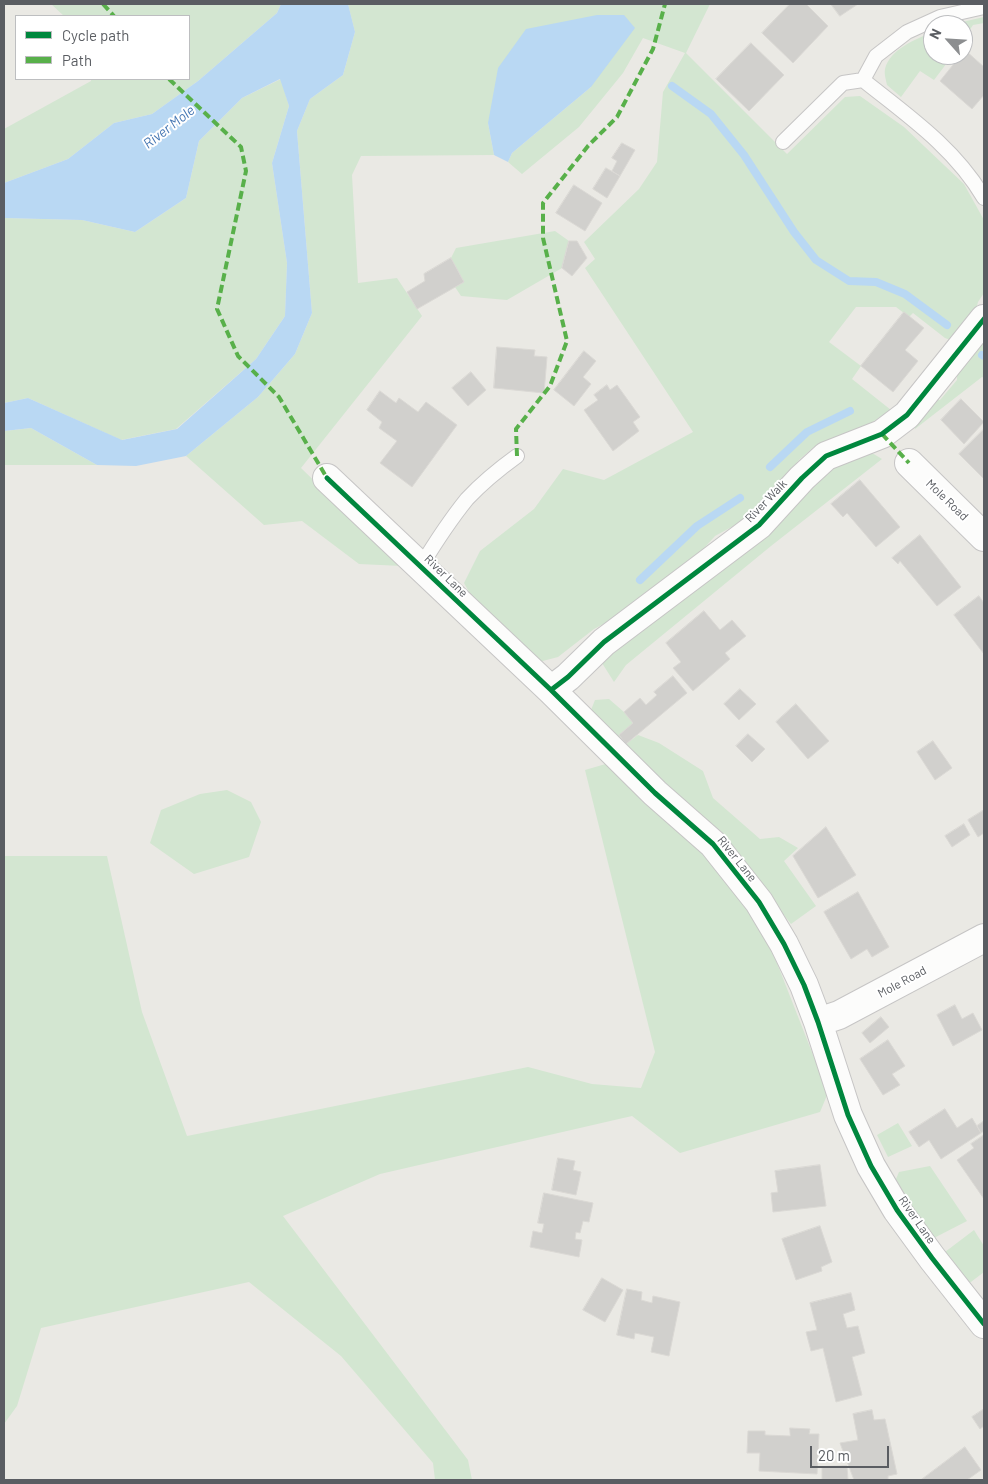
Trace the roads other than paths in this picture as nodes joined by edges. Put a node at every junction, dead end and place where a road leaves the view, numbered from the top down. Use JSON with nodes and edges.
{"nodes":[{"id":1,"x":984,"y":7,"type":"edge"},
{"id":2,"x":863,"y":80,"type":"junction"},
{"id":3,"x":783,"y":142,"type":"dead end"},
{"id":4,"x":984,"y":198,"type":"edge"},
{"id":5,"x":984,"y":319,"type":"edge"},
{"id":6,"x":516,"y":456,"type":"dead end"},
{"id":7,"x":909,"y":462,"type":"dead end"},
{"id":8,"x":327,"y":478,"type":"dead end"},
{"id":9,"x":984,"y":537,"type":"edge"},
{"id":10,"x":421,"y":566,"type":"junction"},
{"id":11,"x":551,"y":690,"type":"junction"},
{"id":12,"x":984,"y":938,"type":"edge"},
{"id":13,"x":818,"y":1022,"type":"junction"},
{"id":14,"x":984,"y":1324,"type":"edge"}],
"edges":[{"from":1,"to":2,"type":"lane"},
{"from":2,"to":3,"type":"lane"},
{"from":2,"to":4,"type":"lane"},
{"from":5,"to":11,"type":"street","name":"River Walk"},
{"from":6,"to":10,"type":"lane"},
{"from":7,"to":9,"type":"street","name":"Mole Road"},
{"from":8,"to":10,"type":"street","name":"River Lane"},
{"from":10,"to":11,"type":"street","name":"River Lane"},
{"from":11,"to":13,"type":"street","name":"River Lane"},
{"from":12,"to":13,"type":"street","name":"Mole Road"},
{"from":13,"to":14,"type":"street","name":"River Lane"}]}
